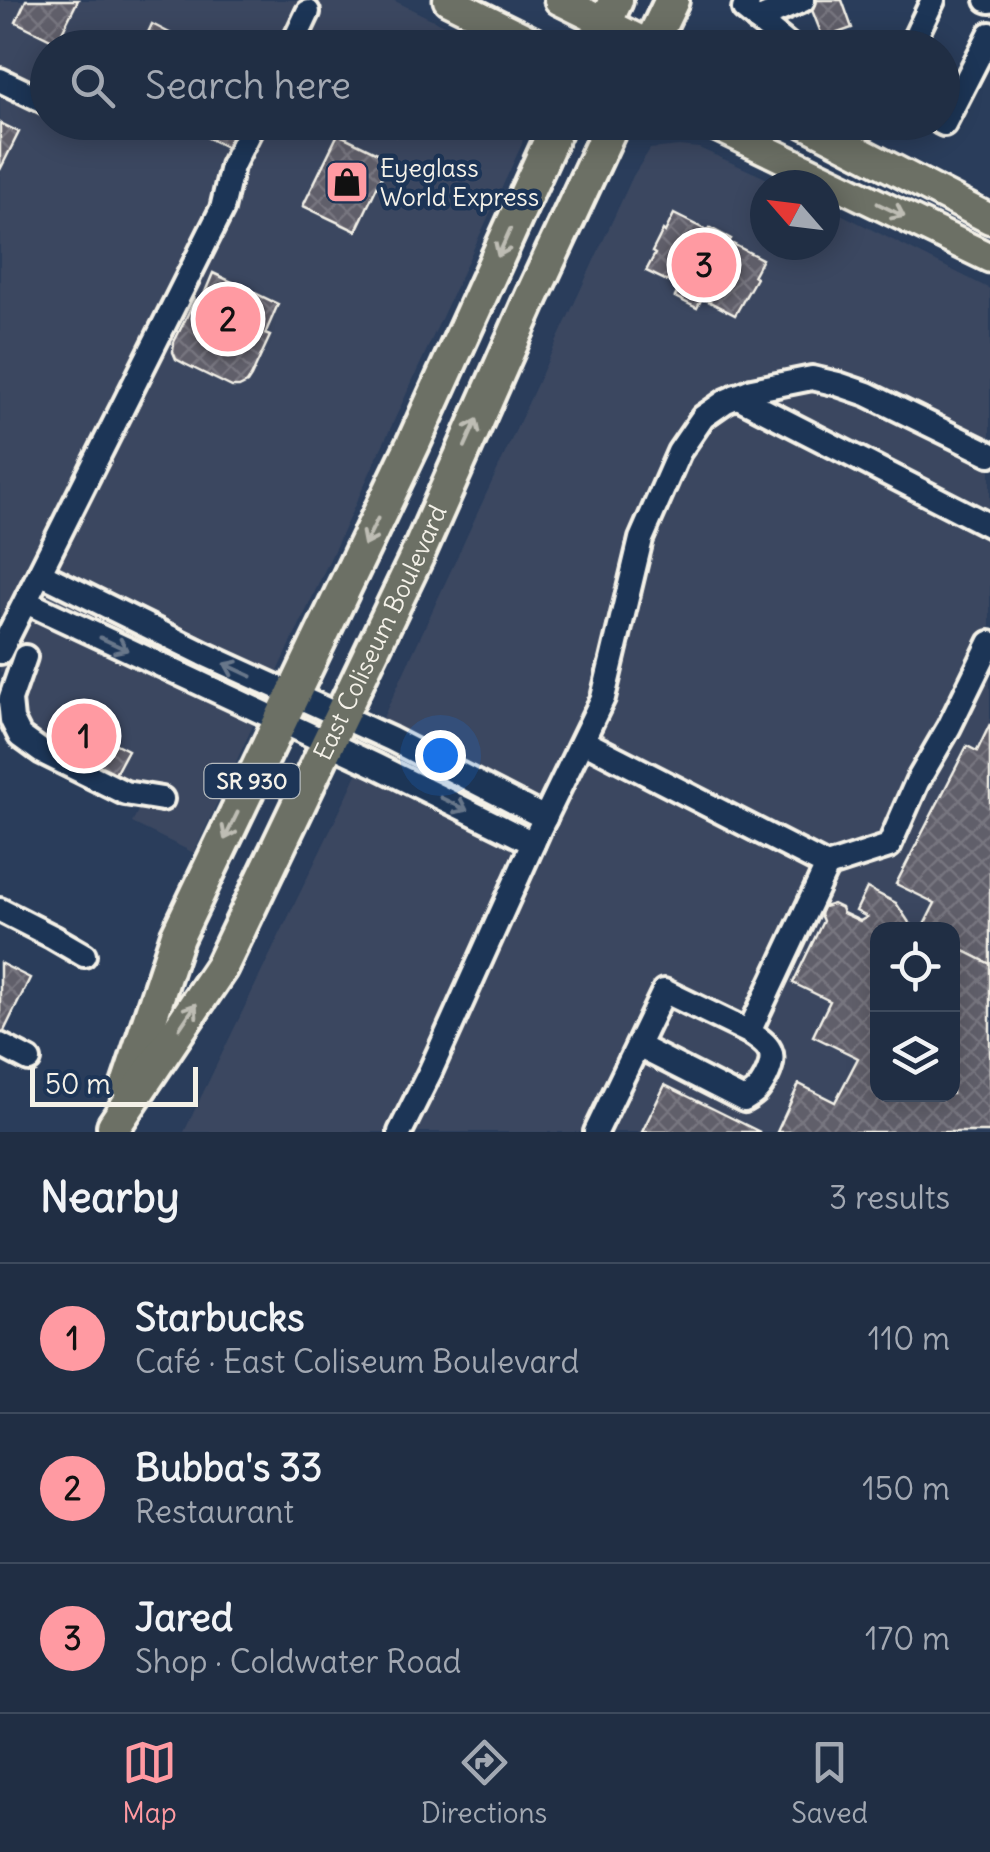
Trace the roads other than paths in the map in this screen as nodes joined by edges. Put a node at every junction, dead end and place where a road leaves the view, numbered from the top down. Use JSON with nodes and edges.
{"nodes":[{"id":1,"x":448,"y":0,"type":"edge"},
{"id":2,"x":558,"y":0,"type":"edge"},
{"id":3,"x":672,"y":0,"type":"edge"},
{"id":4,"x":803,"y":0,"type":"edge"},
{"id":5,"x":934,"y":0,"type":"edge"},
{"id":6,"x":753,"y":10,"type":"edge"},
{"id":7,"x":308,"y":12,"type":"dead end"},
{"id":8,"x":605,"y":23,"type":"edge"},
{"id":9,"x":300,"y":30,"type":"edge"},
{"id":10,"x":509,"y":30,"type":"edge"},
{"id":11,"x":659,"y":30,"type":"edge"},
{"id":12,"x":774,"y":30,"type":"edge"},
{"id":13,"x":919,"y":30,"type":"edge"},
{"id":14,"x":990,"y":34,"type":"edge"},
{"id":15,"x":0,"y":80,"type":"edge"},
{"id":16,"x":960,"y":93,"type":"edge"},
{"id":17,"x":30,"y":94,"type":"edge"},
{"id":18,"x":245,"y":140,"type":"edge"},
{"id":19,"x":551,"y":140,"type":"edge"},
{"id":20,"x":605,"y":140,"type":"edge"},
{"id":21,"x":745,"y":140,"type":"edge"},
{"id":22,"x":839,"y":140,"type":"edge"},
{"id":23,"x":988,"y":213,"type":"edge"},
{"id":24,"x":990,"y":258,"type":"edge"},
{"id":25,"x":736,"y":396,"type":"junction"},
{"id":26,"x":990,"y":454,"type":"edge"},
{"id":27,"x":990,"y":526,"type":"edge"},
{"id":28,"x":40,"y":573,"type":"junction"},
{"id":29,"x":26,"y":602,"type":"junction"},
{"id":30,"x":990,"y":643,"type":"edge"},
{"id":31,"x":0,"y":652,"type":"edge"},
{"id":32,"x":25,"y":656,"type":"dead end"},
{"id":33,"x":287,"y":708,"type":"junction"},
{"id":34,"x":334,"y":730,"type":"junction"},
{"id":35,"x":583,"y":741,"type":"junction"},
{"id":36,"x":162,"y":799,"type":"dead end"},
{"id":37,"x":545,"y":818,"type":"junction"},
{"id":38,"x":533,"y":843,"type":"junction"},
{"id":39,"x":828,"y":866,"type":"junction"},
{"id":40,"x":0,"y":910,"type":"edge"},
{"id":41,"x":84,"y":955,"type":"dead end"},
{"id":42,"x":749,"y":1032,"type":"junction"},
{"id":43,"x":0,"y":1046,"type":"edge"},
{"id":44,"x":638,"y":1046,"type":"junction"},
{"id":45,"x":30,"y":1060,"type":"dead end"},
{"id":46,"x":113,"y":1129,"type":"edge"},
{"id":47,"x":400,"y":1132,"type":"edge"},
{"id":48,"x":596,"y":1132,"type":"edge"}],
"edges":[{"from":1,"to":10,"type":"main road"},
{"from":2,"to":8,"type":"main road"},
{"from":3,"to":11,"type":"highway"},
{"from":4,"to":6,"type":"lane"},
{"from":5,"to":13,"type":"lane"},
{"from":6,"to":12,"type":"lane"},
{"from":7,"to":9,"type":"lane"},
{"from":14,"to":16,"type":"lane"},
{"from":15,"to":17,"type":"lane"},
{"from":18,"to":28,"type":"lane"},
{"from":19,"to":33,"type":"highway","name":"East Coliseum Boulevard","number":"SR 930","one_way":true},
{"from":34,"to":20,"type":"highway","name":"East Coliseum Boulevard","number":"SR 930","one_way":true},
{"from":21,"to":24,"type":"main road","one_way":true},
{"from":22,"to":23,"type":"main road"},
{"from":25,"to":26,"type":"lane"},
{"from":25,"to":27,"type":"lane"},
{"from":25,"to":35,"type":"lane"},
{"from":28,"to":29,"type":"lane"},
{"from":33,"to":28,"type":"lane","one_way":true},
{"from":29,"to":31,"type":"lane"},
{"from":29,"to":33,"type":"lane","one_way":true},
{"from":30,"to":39,"type":"lane"},
{"from":32,"to":36,"type":"lane"},
{"from":33,"to":34,"type":"lane"},
{"from":33,"to":46,"type":"highway","name":"East Coliseum Boulevard","number":"SR 930","one_way":true},
{"from":34,"to":37,"type":"lane"},
{"from":34,"to":38,"type":"lane","one_way":true},
{"from":46,"to":34,"type":"highway","name":"East Coliseum Boulevard","number":"SR 930","one_way":true},
{"from":35,"to":37,"type":"lane"},
{"from":35,"to":39,"type":"lane"},
{"from":37,"to":38,"type":"lane"},
{"from":38,"to":47,"type":"lane"},
{"from":39,"to":42,"type":"lane"},
{"from":40,"to":41,"type":"lane"},
{"from":42,"to":44,"type":"lane"},
{"from":42,"to":44,"type":"lane"},
{"from":43,"to":45,"type":"lane"},
{"from":44,"to":48,"type":"lane"}]}
